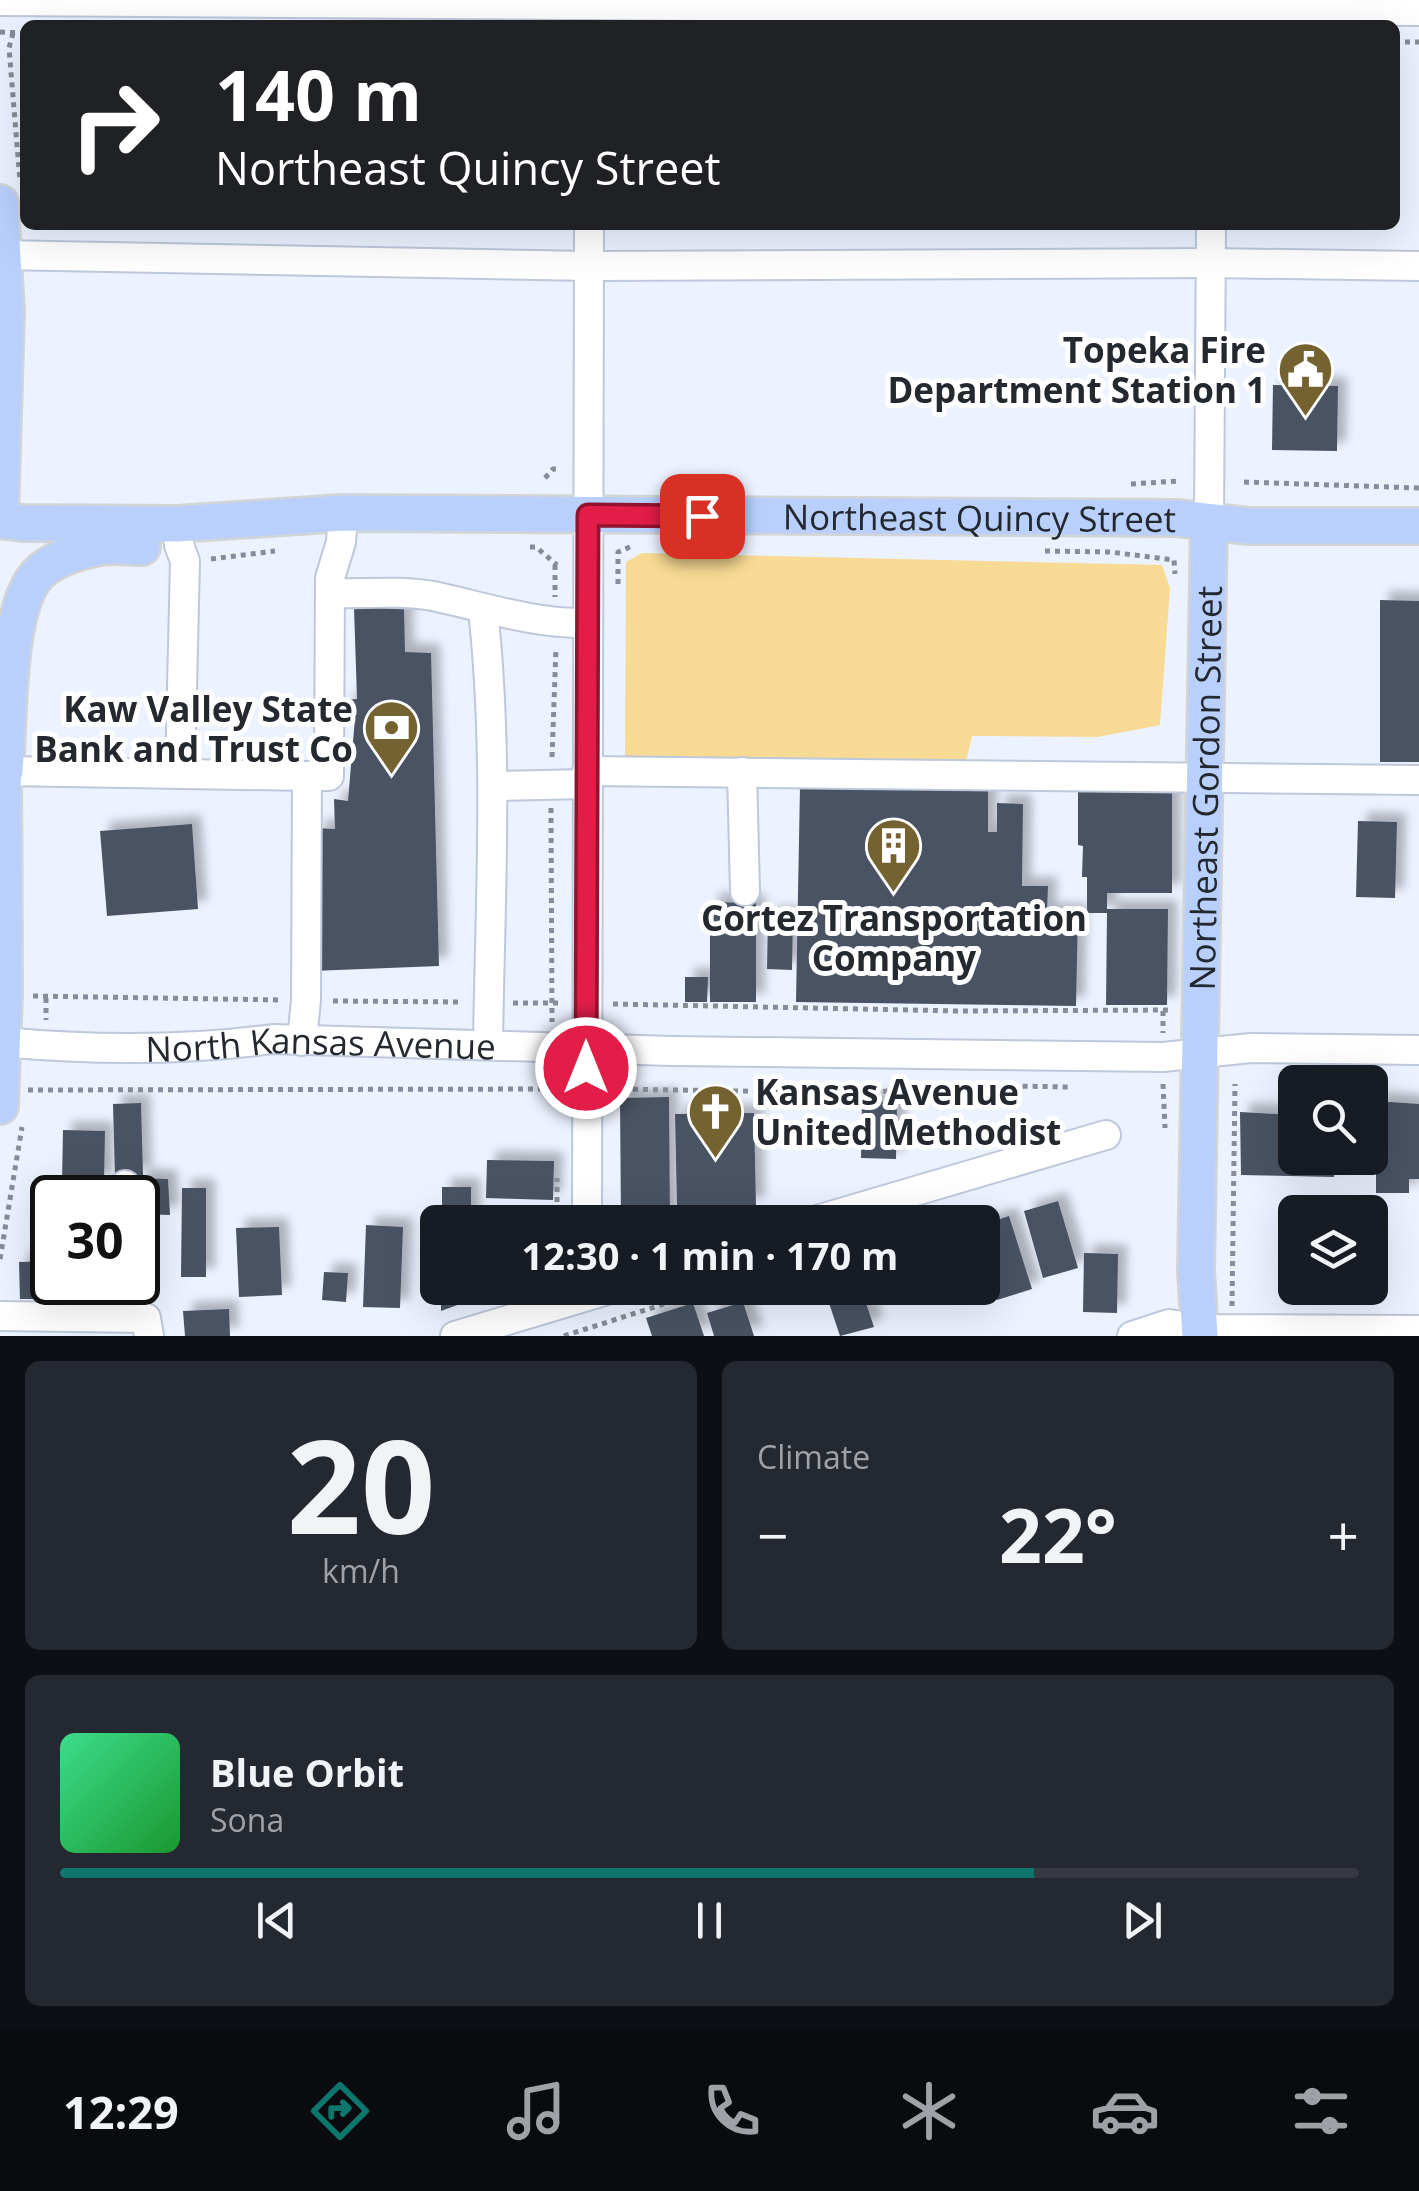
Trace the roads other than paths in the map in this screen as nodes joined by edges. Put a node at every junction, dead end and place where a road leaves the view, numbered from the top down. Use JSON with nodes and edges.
{"nodes":[{"id":1,"x":68,"y":0,"type":"edge"},
{"id":2,"x":0,"y":1,"type":"edge"},
{"id":3,"x":590,"y":10,"type":"edge"},
{"id":4,"x":1419,"y":11,"type":"edge"},
{"id":5,"x":1210,"y":12,"type":"edge"},
{"id":6,"x":0,"y":202,"type":"edge"},
{"id":7,"x":589,"y":230,"type":"edge"},
{"id":8,"x":1211,"y":230,"type":"edge"},
{"id":9,"x":2,"y":255,"type":"edge"},
{"id":10,"x":1211,"y":263,"type":"junction"},
{"id":11,"x":589,"y":266,"type":"junction"},
{"id":12,"x":1419,"y":266,"type":"edge"},
{"id":13,"x":343,"y":513,"type":"junction"},
{"id":14,"x":588,"y":515,"type":"junction"},
{"id":15,"x":0,"y":518,"type":"edge"},
{"id":16,"x":1210,"y":522,"type":"junction"},
{"id":17,"x":1419,"y":526,"type":"edge"},
{"id":18,"x":180,"y":543,"type":"junction"},
{"id":19,"x":330,"y":593,"type":"junction"},
{"id":20,"x":483,"y":610,"type":"junction"},
{"id":21,"x":588,"y":623,"type":"junction"},
{"id":22,"x":0,"y":724,"type":"edge"},
{"id":23,"x":5,"y":771,"type":"junction"},
{"id":24,"x":742,"y":772,"type":"junction"},
{"id":25,"x":180,"y":774,"type":"junction"},
{"id":26,"x":307,"y":776,"type":"junction"},
{"id":27,"x":586,"y":778,"type":"junction"},
{"id":28,"x":1204,"y":778,"type":"junction"},
{"id":29,"x":1419,"y":780,"type":"edge"},
{"id":30,"x":495,"y":786,"type":"junction"},
{"id":31,"x":745,"y":891,"type":"dead end"},
{"id":32,"x":302,"y":1040,"type":"junction"},
{"id":33,"x":1,"y":1042,"type":"edge"},
{"id":34,"x":488,"y":1044,"type":"junction"},
{"id":35,"x":585,"y":1046,"type":"junction"},
{"id":36,"x":1419,"y":1050,"type":"edge"},
{"id":37,"x":1199,"y":1054,"type":"junction"},
{"id":38,"x":15,"y":1104,"type":"edge"},
{"id":39,"x":1106,"y":1135,"type":"dead end"},
{"id":40,"x":584,"y":1205,"type":"edge"},
{"id":41,"x":868,"y":1205,"type":"edge"},
{"id":42,"x":121,"y":1305,"type":"edge"},
{"id":43,"x":547,"y":1305,"type":"edge"},
{"id":44,"x":0,"y":1316,"type":"edge"},
{"id":45,"x":120,"y":1317,"type":"junction"},
{"id":46,"x":1419,"y":1330,"type":"edge"},
{"id":47,"x":1210,"y":1331,"type":"edge"},
{"id":48,"x":150,"y":1336,"type":"edge"},
{"id":49,"x":455,"y":1336,"type":"edge"},
{"id":50,"x":1132,"y":1336,"type":"edge"}],
"edges":[{"from":1,"to":2,"type":"street"},
{"from":1,"to":3,"type":"street"},
{"from":3,"to":5,"type":"street"},
{"from":4,"to":5,"type":"street"},
{"from":6,"to":9,"type":"main road"},
{"from":7,"to":11,"type":"street"},
{"from":8,"to":10,"type":"street","name":"Northeast Gordon Street"},
{"from":9,"to":11,"type":"street"},
{"from":9,"to":15,"type":"main road"},
{"from":10,"to":11,"type":"street"},
{"from":10,"to":12,"type":"street"},
{"from":10,"to":16,"type":"street","name":"Northeast Gordon Street"},
{"from":11,"to":14,"type":"street"},
{"from":13,"to":14,"type":"main road","name":"Northeast Quincy Street"},
{"from":13,"to":18,"type":"main road","name":"Northeast Quincy Street"},
{"from":13,"to":19,"type":"street"},
{"from":14,"to":16,"type":"main road","name":"Northeast Quincy Street"},
{"from":14,"to":21,"type":"street"},
{"from":15,"to":18,"type":"main road"},
{"from":16,"to":17,"type":"main road","name":"Northeast Quincy Street"},
{"from":16,"to":28,"type":"main road","name":"Northeast Gordon Street"},
{"from":18,"to":23,"type":"main road"},
{"from":18,"to":25,"type":"street"},
{"from":19,"to":20,"type":"street"},
{"from":19,"to":26,"type":"street"},
{"from":20,"to":21,"type":"street"},
{"from":20,"to":30,"type":"street"},
{"from":21,"to":27,"type":"street"},
{"from":22,"to":23,"type":"main road"},
{"from":23,"to":25,"type":"street"},
{"from":23,"to":33,"type":"main road"},
{"from":24,"to":27,"type":"street"},
{"from":24,"to":28,"type":"street"},
{"from":24,"to":31,"type":"street"},
{"from":25,"to":26,"type":"street"},
{"from":26,"to":32,"type":"street"},
{"from":27,"to":30,"type":"street"},
{"from":27,"to":35,"type":"street"},
{"from":28,"to":29,"type":"street"},
{"from":28,"to":37,"type":"main road","name":"Northeast Gordon Street"},
{"from":30,"to":34,"type":"street"},
{"from":32,"to":33,"type":"street","name":"North Kansas Avenue"},
{"from":32,"to":34,"type":"street","name":"North Kansas Avenue"},
{"from":33,"to":38,"type":"main road"},
{"from":34,"to":35,"type":"street","name":"North Kansas Avenue"},
{"from":35,"to":37,"type":"street","name":"North Kansas Avenue"},
{"from":35,"to":40,"type":"street"},
{"from":36,"to":37,"type":"street","name":"North Kansas Avenue"},
{"from":37,"to":47,"type":"main road","name":"Northeast Gordon Street"},
{"from":39,"to":41,"type":"street"},
{"from":42,"to":45,"type":"street"},
{"from":43,"to":49,"type":"street"},
{"from":44,"to":45,"type":"street"},
{"from":45,"to":48,"type":"street"},
{"from":46,"to":47,"type":"street"},
{"from":47,"to":50,"type":"street"}]}
